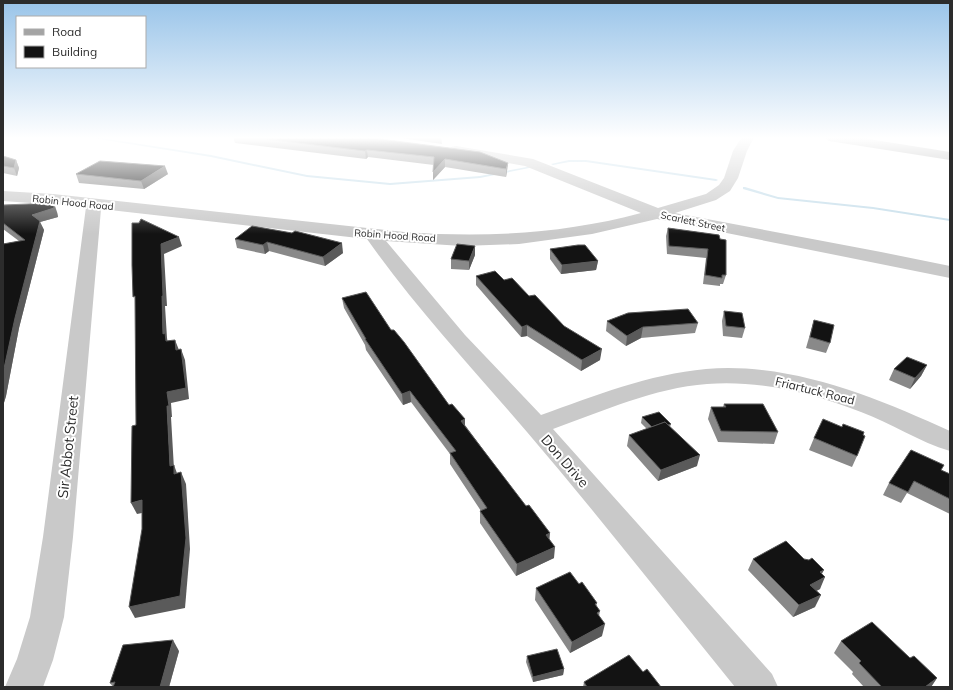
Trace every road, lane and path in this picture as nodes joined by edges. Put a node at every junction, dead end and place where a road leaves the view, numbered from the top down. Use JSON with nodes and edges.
{"nodes":[{"id":1,"x":546,"y":169,"type":"edge"},
{"id":2,"x":734,"y":169,"type":"edge"},
{"id":3,"x":3,"y":196,"type":"edge"},
{"id":4,"x":94,"y":204,"type":"junction"},
{"id":5,"x":658,"y":214,"type":"junction"},
{"id":6,"x":372,"y":234,"type":"junction"},
{"id":7,"x":950,"y":272,"type":"edge"},
{"id":8,"x":536,"y":426,"type":"junction"},
{"id":9,"x":950,"y":442,"type":"edge"},
{"id":10,"x":24,"y":687,"type":"edge"},
{"id":11,"x":759,"y":687,"type":"edge"}],
"edges":[{"from":1,"to":5,"type":"street","name":"Scarlett Street"},
{"from":2,"to":5,"type":"street","name":"Robin Hood Road"},
{"from":3,"to":4,"type":"street","name":"Robin Hood Road"},
{"from":4,"to":6,"type":"street","name":"Robin Hood Road"},
{"from":4,"to":10,"type":"street","name":"Sir Abbot Street"},
{"from":5,"to":6,"type":"street","name":"Robin Hood Road"},
{"from":5,"to":7,"type":"street","name":"Scarlett Street"},
{"from":6,"to":8,"type":"street","name":"Don Drive"},
{"from":8,"to":9,"type":"street","name":"Friartuck Road"},
{"from":8,"to":11,"type":"street","name":"Don Drive"}]}
